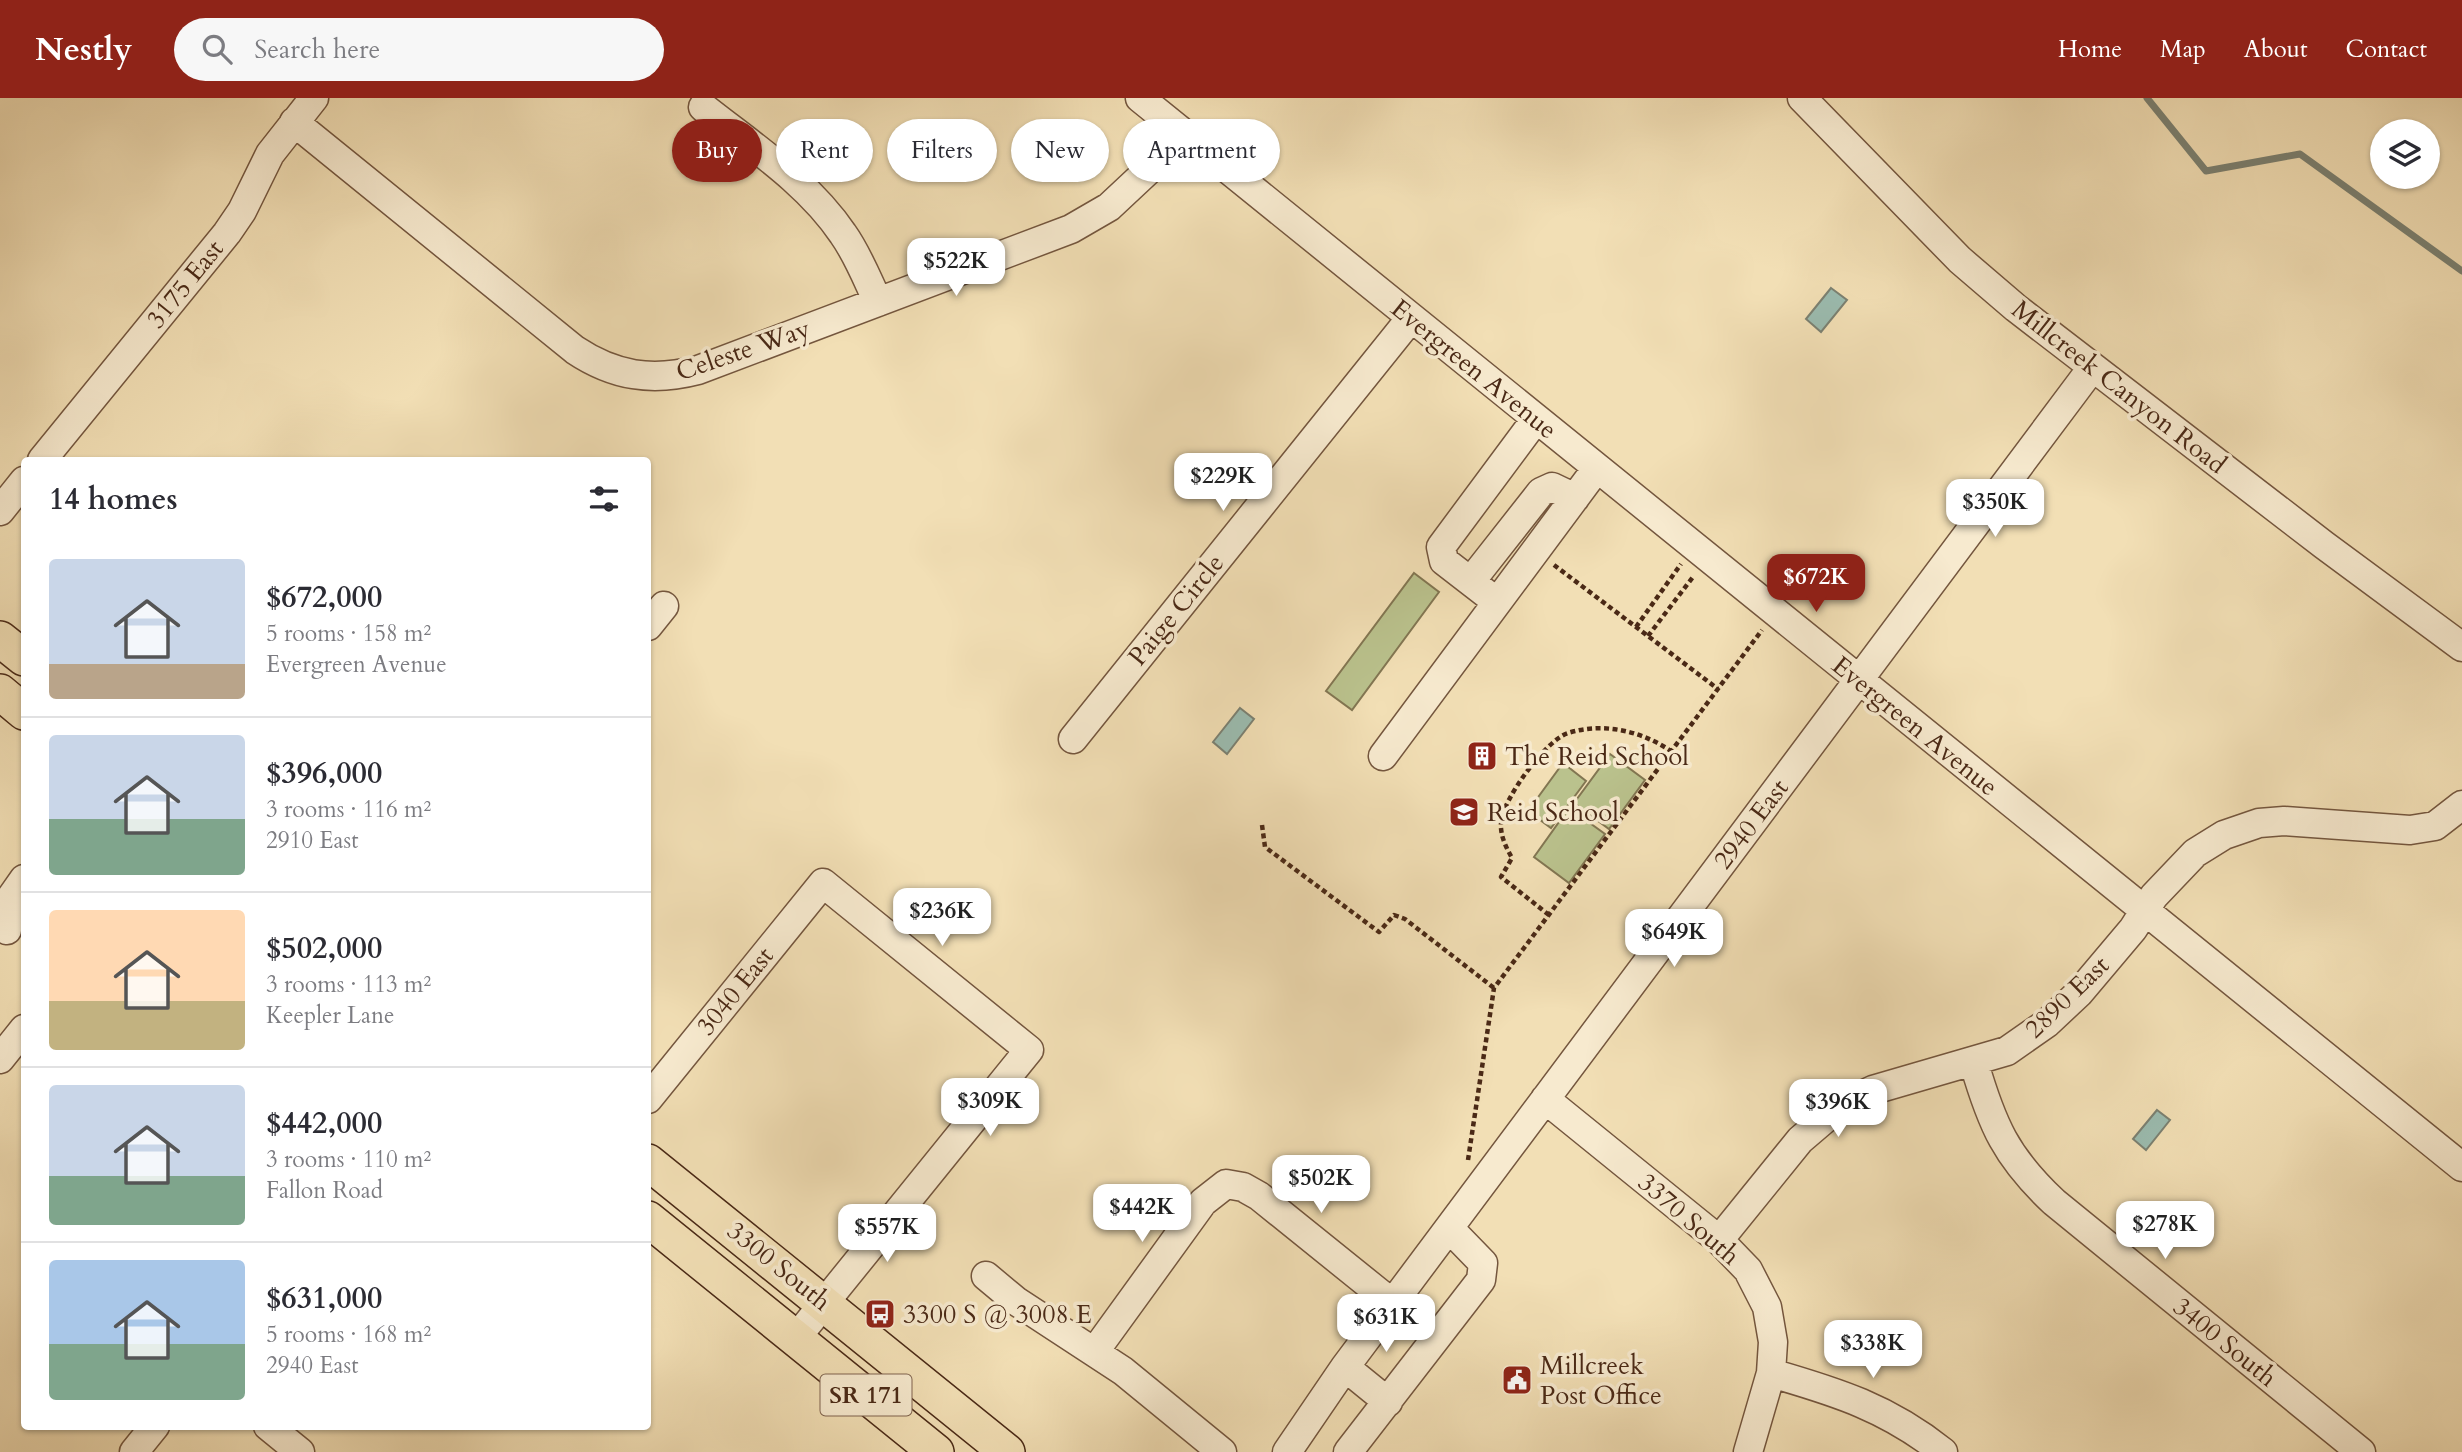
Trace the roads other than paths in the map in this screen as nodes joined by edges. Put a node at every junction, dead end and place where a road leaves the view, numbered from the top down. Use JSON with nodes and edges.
{"nodes":[{"id":1,"x":314,"y":98,"type":"edge"},
{"id":2,"x":1140,"y":98,"type":"edge"},
{"id":3,"x":1802,"y":98,"type":"edge"},
{"id":4,"x":703,"y":107,"type":"dead end"},
{"id":5,"x":1166,"y":119,"type":"edge"},
{"id":6,"x":294,"y":122,"type":"junction"},
{"id":7,"x":1137,"y":182,"type":"edge"},
{"id":8,"x":1244,"y":182,"type":"edge"},
{"id":9,"x":878,"y":302,"type":"junction"},
{"id":10,"x":1411,"y":318,"type":"junction"},
{"id":11,"x":2092,"y":368,"type":"junction"},
{"id":12,"x":1536,"y":419,"type":"junction"},
{"id":13,"x":44,"y":457,"type":"edge"},
{"id":14,"x":1597,"y":468,"type":"junction"},
{"id":15,"x":21,"y":485,"type":"edge"},
{"id":16,"x":1575,"y":498,"type":"junction"},
{"id":17,"x":0,"y":511,"type":"edge"},
{"id":18,"x":1471,"y":582,"type":"junction"},
{"id":19,"x":1497,"y":602,"type":"junction"},
{"id":20,"x":0,"y":639,"type":"edge"},
{"id":21,"x":2462,"y":647,"type":"edge"},
{"id":22,"x":21,"y":656,"type":"edge"},
{"id":23,"x":1858,"y":680,"type":"junction"},
{"id":24,"x":0,"y":692,"type":"edge"},
{"id":25,"x":21,"y":710,"type":"edge"},
{"id":26,"x":1073,"y":739,"type":"dead end"},
{"id":27,"x":1383,"y":756,"type":"dead end"},
{"id":28,"x":2462,"y":805,"type":"edge"},
{"id":29,"x":21,"y":883,"type":"edge"},
{"id":30,"x":2144,"y":912,"type":"junction"},
{"id":31,"x":11,"y":931,"type":"edge"},
{"id":32,"x":21,"y":1033,"type":"edge"},
{"id":33,"x":0,"y":1059,"type":"edge"},
{"id":34,"x":1974,"y":1063,"type":"junction"},
{"id":35,"x":651,"y":1095,"type":"edge"},
{"id":36,"x":1545,"y":1099,"type":"junction"},
{"id":37,"x":651,"y":1164,"type":"edge"},
{"id":38,"x":2462,"y":1167,"type":"edge"},
{"id":39,"x":651,"y":1223,"type":"edge"},
{"id":40,"x":1449,"y":1228,"type":"junction"},
{"id":41,"x":1719,"y":1240,"type":"junction"},
{"id":42,"x":986,"y":1276,"type":"dead end"},
{"id":43,"x":824,"y":1303,"type":"junction"},
{"id":44,"x":1393,"y":1304,"type":"junction"},
{"id":45,"x":796,"y":1338,"type":"junction"},
{"id":46,"x":1095,"y":1351,"type":"junction"},
{"id":47,"x":1345,"y":1367,"type":"junction"},
{"id":48,"x":1771,"y":1373,"type":"junction"},
{"id":49,"x":1388,"y":1402,"type":"junction"},
{"id":50,"x":152,"y":1430,"type":"edge"},
{"id":51,"x":273,"y":1430,"type":"edge"},
{"id":52,"x":1300,"y":1447,"type":"edge"},
{"id":53,"x":134,"y":1452,"type":"edge"},
{"id":54,"x":300,"y":1452,"type":"edge"},
{"id":55,"x":936,"y":1452,"type":"edge"},
{"id":56,"x":1007,"y":1452,"type":"edge"},
{"id":57,"x":1222,"y":1452,"type":"edge"},
{"id":58,"x":1348,"y":1452,"type":"edge"},
{"id":59,"x":1748,"y":1452,"type":"edge"},
{"id":60,"x":1943,"y":1452,"type":"edge"},
{"id":61,"x":2361,"y":1452,"type":"edge"}],
"edges":[{"from":1,"to":6,"type":"street","name":"3175 East"},
{"from":2,"to":5,"type":"street","name":"Evergreen Avenue"},
{"from":3,"to":11,"type":"street","name":"Millcreek Canyon Road"},
{"from":4,"to":9,"type":"street"},
{"from":6,"to":9,"type":"street","name":"Celeste Way"},
{"from":6,"to":13,"type":"street","name":"3175 East"},
{"from":7,"to":9,"type":"street","name":"Celeste Way"},
{"from":8,"to":10,"type":"street","name":"Evergreen Avenue"},
{"from":10,"to":12,"type":"street","name":"Evergreen Avenue"},
{"from":10,"to":26,"type":"street","name":"Paige Circle"},
{"from":11,"to":21,"type":"street","name":"Millcreek Canyon Road"},
{"from":11,"to":23,"type":"street","name":"2940 East"},
{"from":12,"to":14,"type":"street","name":"Evergreen Avenue"},
{"from":12,"to":18,"type":"street"},
{"from":14,"to":16,"type":"street"},
{"from":14,"to":23,"type":"street","name":"Evergreen Avenue"},
{"from":15,"to":17,"type":"street"},
{"from":16,"to":18,"type":"street"},
{"from":16,"to":19,"type":"street"},
{"from":18,"to":19,"type":"street"},
{"from":19,"to":27,"type":"street"},
{"from":20,"to":22,"type":"main road"},
{"from":23,"to":30,"type":"street","name":"Evergreen Avenue"},
{"from":23,"to":36,"type":"street","name":"2940 East"},
{"from":24,"to":25,"type":"main road"},
{"from":28,"to":30,"type":"street","name":"2890 East"},
{"from":29,"to":31,"type":"street"},
{"from":30,"to":34,"type":"street","name":"2890 East"},
{"from":30,"to":38,"type":"street","name":"Evergreen Avenue"},
{"from":32,"to":33,"type":"street"},
{"from":34,"to":41,"type":"street","name":"2890 East"},
{"from":34,"to":61,"type":"street","name":"3400 South"},
{"from":35,"to":43,"type":"street","name":"3040 East"},
{"from":36,"to":40,"type":"street","name":"2940 East"},
{"from":36,"to":41,"type":"street","name":"3370 South"},
{"from":37,"to":43,"type":"main road","name":"3300 South","number":"SR 171"},
{"from":39,"to":45,"type":"main road","name":"3300 South","number":"SR 171"},
{"from":40,"to":44,"type":"street","name":"2940 East"},
{"from":40,"to":49,"type":"street"},
{"from":41,"to":48,"type":"street","name":"3370 South"},
{"from":42,"to":46,"type":"street"},
{"from":43,"to":45,"type":"street"},
{"from":43,"to":56,"type":"main road","name":"3300 South","number":"SR 171"},
{"from":44,"to":46,"type":"street"},
{"from":44,"to":47,"type":"street","name":"2940 East"},
{"from":45,"to":55,"type":"main road","name":"3300 South","number":"SR 171"},
{"from":46,"to":57,"type":"street"},
{"from":47,"to":49,"type":"street"},
{"from":47,"to":52,"type":"street","name":"2940 East"},
{"from":48,"to":59,"type":"street","name":"3370 South"},
{"from":48,"to":60,"type":"street"},
{"from":49,"to":58,"type":"street"},
{"from":50,"to":53,"type":"street"},
{"from":51,"to":54,"type":"street"}]}
